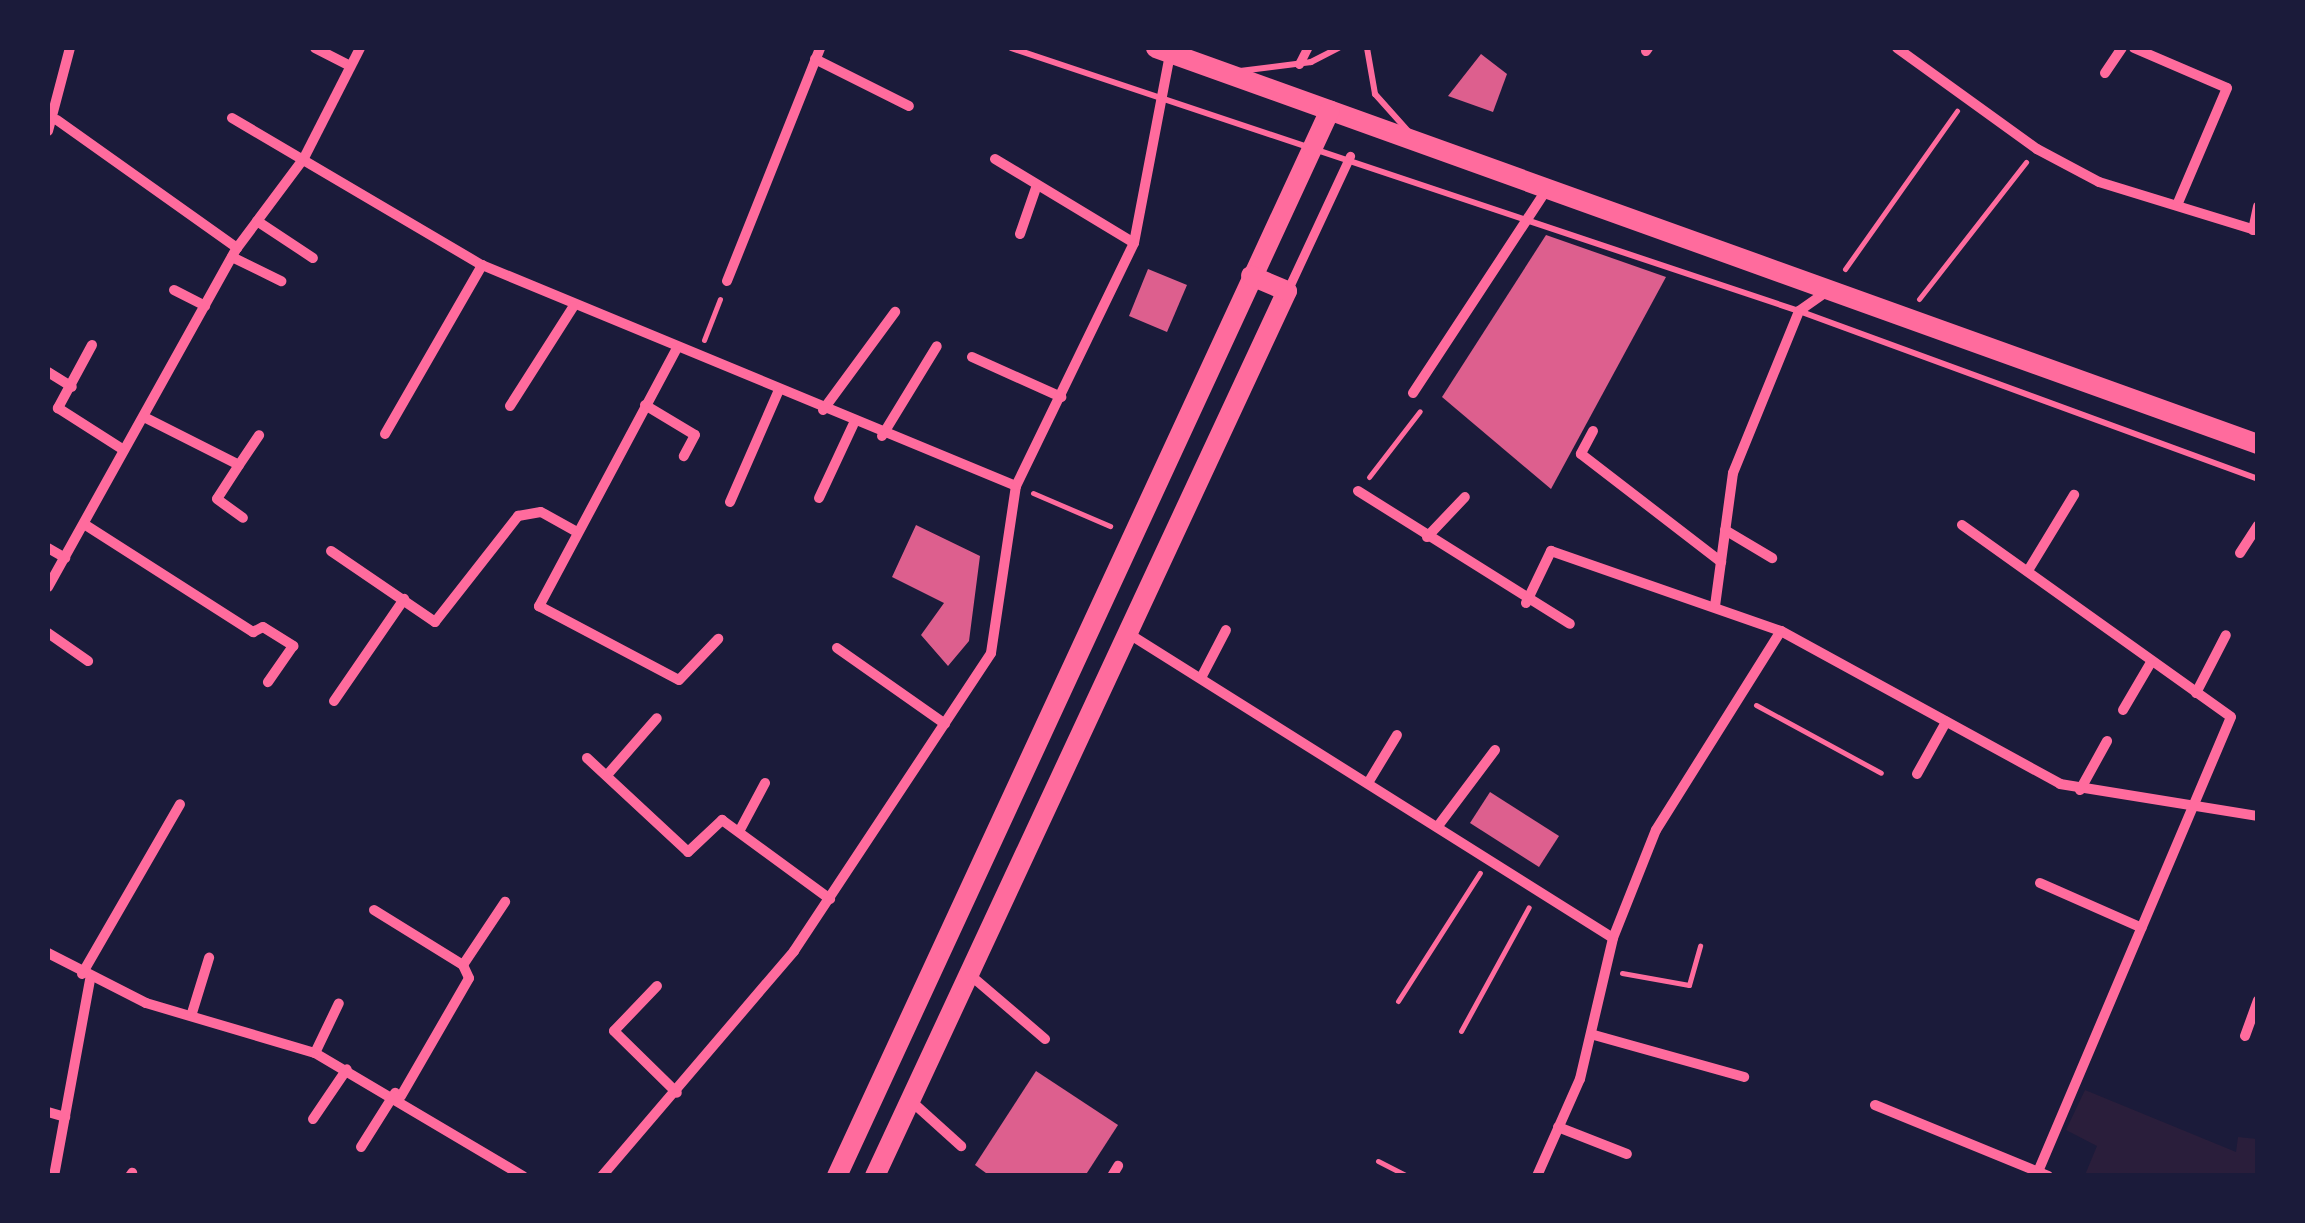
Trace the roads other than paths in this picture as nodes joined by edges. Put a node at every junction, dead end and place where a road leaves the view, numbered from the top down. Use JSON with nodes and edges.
{"nodes":[{"id":1,"x":70,"y":48,"type":"edge"},
{"id":2,"x":315,"y":48,"type":"edge"},
{"id":3,"x":360,"y":48,"type":"edge"},
{"id":4,"x":1010,"y":48,"type":"edge"},
{"id":5,"x":1307,"y":48,"type":"edge"},
{"id":6,"x":1339,"y":48,"type":"edge"},
{"id":7,"x":1367,"y":48,"type":"edge"},
{"id":8,"x":1898,"y":48,"type":"edge"},
{"id":9,"x":2122,"y":48,"type":"edge"},
{"id":10,"x":2134,"y":48,"type":"edge"},
{"id":11,"x":1163,"y":50,"type":"edge"},
{"id":12,"x":817,"y":53,"type":"edge"},
{"id":13,"x":1299,"y":64,"type":"junction"},
{"id":14,"x":350,"y":66,"type":"junction"},
{"id":15,"x":1224,"y":72,"type":"junction"},
{"id":16,"x":2106,"y":73,"type":"dead end"},
{"id":17,"x":1162,"y":97,"type":"junction"},
{"id":18,"x":909,"y":106,"type":"dead end"},
{"id":19,"x":1330,"y":110,"type":"junction"},
{"id":20,"x":232,"y":118,"type":"dead end"},
{"id":21,"x":56,"y":120,"type":"junction"},
{"id":22,"x":48,"y":132,"type":"edge"},
{"id":23,"x":1419,"y":142,"type":"junction"},
{"id":24,"x":1314,"y":146,"type":"junction"},
{"id":25,"x":1350,"y":156,"type":"junction"},
{"id":26,"x":304,"y":158,"type":"junction"},
{"id":27,"x":995,"y":159,"type":"dead end"},
{"id":28,"x":1038,"y":186,"type":"junction"},
{"id":29,"x":1548,"y":188,"type":"junction"},
{"id":30,"x":2176,"y":205,"type":"junction"},
{"id":31,"x":2258,"y":207,"type":"edge"},
{"id":32,"x":1527,"y":217,"type":"junction"},
{"id":33,"x":257,"y":221,"type":"junction"},
{"id":34,"x":2255,"y":230,"type":"edge"},
{"id":35,"x":1020,"y":234,"type":"dead end"},
{"id":36,"x":1134,"y":243,"type":"junction"},
{"id":37,"x":234,"y":253,"type":"junction"},
{"id":38,"x":313,"y":258,"type":"dead end"},
{"id":39,"x":482,"y":265,"type":"junction"},
{"id":40,"x":1251,"y":276,"type":"junction"},
{"id":41,"x":281,"y":281,"type":"dead end"},
{"id":42,"x":728,"y":281,"type":"road end"},
{"id":43,"x":174,"y":290,"type":"dead end"},
{"id":44,"x":1830,"y":290,"type":"junction"},
{"id":45,"x":1287,"y":291,"type":"junction"},
{"id":46,"x":205,"y":306,"type":"junction"},
{"id":47,"x":572,"y":308,"type":"junction"},
{"id":48,"x":894,"y":312,"type":"dead end"},
{"id":49,"x":1799,"y":312,"type":"junction"},
{"id":50,"x":92,"y":345,"type":"dead end"},
{"id":51,"x":936,"y":346,"type":"dead end"},
{"id":52,"x":676,"y":348,"type":"junction"},
{"id":53,"x":972,"y":357,"type":"dead end"},
{"id":54,"x":48,"y":372,"type":"edge"},
{"id":55,"x":72,"y":387,"type":"junction"},
{"id":56,"x":778,"y":392,"type":"junction"},
{"id":57,"x":1414,"y":393,"type":"road end"},
{"id":58,"x":1061,"y":396,"type":"junction"},
{"id":59,"x":645,"y":405,"type":"junction"},
{"id":60,"x":510,"y":406,"type":"dead end"},
{"id":61,"x":823,"y":410,"type":"junction"},
{"id":62,"x":144,"y":417,"type":"junction"},
{"id":63,"x":853,"y":424,"type":"junction"},
{"id":64,"x":1593,"y":431,"type":"dead end"},
{"id":65,"x":385,"y":434,"type":"dead end"},
{"id":66,"x":259,"y":435,"type":"dead end"},
{"id":67,"x":882,"y":436,"type":"junction"},
{"id":68,"x":2258,"y":444,"type":"edge"},
{"id":69,"x":124,"y":450,"type":"junction"},
{"id":70,"x":684,"y":456,"type":"dead end"},
{"id":71,"x":239,"y":465,"type":"junction"},
{"id":72,"x":2258,"y":479,"type":"edge"},
{"id":73,"x":1016,"y":486,"type":"junction"},
{"id":74,"x":1358,"y":491,"type":"road end"},
{"id":75,"x":2074,"y":495,"type":"dead end"},
{"id":76,"x":1465,"y":497,"type":"dead end"},
{"id":77,"x":820,"y":498,"type":"dead end"},
{"id":78,"x":730,"y":502,"type":"dead end"},
{"id":79,"x":243,"y":518,"type":"dead end"},
{"id":80,"x":84,"y":524,"type":"junction"},
{"id":81,"x":2258,"y":524,"type":"edge"},
{"id":82,"x":1962,"y":525,"type":"dead end"},
{"id":83,"x":1725,"y":530,"type":"junction"},
{"id":84,"x":577,"y":532,"type":"junction"},
{"id":85,"x":1427,"y":537,"type":"junction"},
{"id":86,"x":48,"y":548,"type":"edge"},
{"id":87,"x":331,"y":550,"type":"dead end"},
{"id":88,"x":2240,"y":554,"type":"dead end"},
{"id":89,"x":65,"y":558,"type":"junction"},
{"id":90,"x":1772,"y":558,"type":"dead end"},
{"id":91,"x":1720,"y":562,"type":"junction"},
{"id":92,"x":2028,"y":569,"type":"junction"},
{"id":93,"x":48,"y":587,"type":"edge"},
{"id":94,"x":404,"y":599,"type":"junction"},
{"id":95,"x":1526,"y":603,"type":"junction"},
{"id":96,"x":1715,"y":606,"type":"junction"},
{"id":97,"x":1570,"y":624,"type":"dead end"},
{"id":98,"x":1226,"y":630,"type":"dead end"},
{"id":99,"x":1782,"y":631,"type":"junction"},
{"id":100,"x":48,"y":632,"type":"edge"},
{"id":101,"x":1125,"y":632,"type":"junction"},
{"id":102,"x":2226,"y":636,"type":"dead end"},
{"id":103,"x":718,"y":639,"type":"dead end"},
{"id":104,"x":837,"y":648,"type":"dead end"},
{"id":105,"x":88,"y":661,"type":"dead end"},
{"id":106,"x":2150,"y":664,"type":"junction"},
{"id":107,"x":1201,"y":678,"type":"junction"},
{"id":108,"x":268,"y":682,"type":"dead end"},
{"id":109,"x":2196,"y":693,"type":"junction"},
{"id":110,"x":334,"y":701,"type":"dead end"},
{"id":111,"x":2124,"y":710,"type":"dead end"},
{"id":112,"x":657,"y":718,"type":"dead end"},
{"id":113,"x":1946,"y":722,"type":"junction"},
{"id":114,"x":945,"y":724,"type":"junction"},
{"id":115,"x":1397,"y":735,"type":"dead end"},
{"id":116,"x":2106,"y":741,"type":"dead end"},
{"id":117,"x":1495,"y":750,"type":"dead end"},
{"id":118,"x":587,"y":758,"type":"dead end"},
{"id":119,"x":608,"y":774,"type":"junction"},
{"id":120,"x":1917,"y":774,"type":"dead end"},
{"id":121,"x":765,"y":783,"type":"dead end"},
{"id":122,"x":1368,"y":783,"type":"junction"},
{"id":123,"x":2080,"y":790,"type":"junction"},
{"id":124,"x":2258,"y":802,"type":"edge"},
{"id":125,"x":180,"y":804,"type":"dead end"},
{"id":126,"x":2200,"y":805,"type":"junction"},
{"id":127,"x":2256,"y":815,"type":"edge"},
{"id":128,"x":1438,"y":826,"type":"junction"},
{"id":129,"x":742,"y":828,"type":"junction"},
{"id":130,"x":2040,"y":883,"type":"dead end"},
{"id":131,"x":967,"y":894,"type":"junction"},
{"id":132,"x":830,"y":900,"type":"junction"},
{"id":133,"x":506,"y":902,"type":"dead end"},
{"id":134,"x":998,"y":908,"type":"junction"},
{"id":135,"x":374,"y":910,"type":"dead end"},
{"id":136,"x":2142,"y":928,"type":"junction"},
{"id":137,"x":1612,"y":938,"type":"junction"},
{"id":138,"x":48,"y":953,"type":"edge"},
{"id":139,"x":209,"y":958,"type":"dead end"},
{"id":140,"x":462,"y":965,"type":"junction"},
{"id":141,"x":968,"y":973,"type":"junction"},
{"id":142,"x":86,"y":977,"type":"junction"},
{"id":143,"x":658,"y":986,"type":"dead end"},
{"id":144,"x":2258,"y":1000,"type":"edge"},
{"id":145,"x":339,"y":1003,"type":"dead end"},
{"id":146,"x":192,"y":1013,"type":"junction"},
{"id":147,"x":1594,"y":1035,"type":"junction"},
{"id":148,"x":2245,"y":1036,"type":"dead end"},
{"id":149,"x":1045,"y":1038,"type":"dead end"},
{"id":150,"x":316,"y":1053,"type":"junction"},
{"id":151,"x":347,"y":1069,"type":"junction"},
{"id":152,"x":1744,"y":1077,"type":"dead end"},
{"id":153,"x":677,"y":1093,"type":"junction"},
{"id":154,"x":398,"y":1095,"type":"junction"},
{"id":155,"x":910,"y":1100,"type":"junction"},
{"id":156,"x":1875,"y":1105,"type":"dead end"},
{"id":157,"x":48,"y":1112,"type":"edge"},
{"id":158,"x":65,"y":1118,"type":"junction"},
{"id":159,"x":313,"y":1120,"type":"dead end"},
{"id":160,"x":1558,"y":1128,"type":"junction"},
{"id":161,"x":961,"y":1146,"type":"dead end"},
{"id":162,"x":361,"y":1147,"type":"dead end"},
{"id":163,"x":1627,"y":1154,"type":"dead end"},
{"id":164,"x":2041,"y":1174,"type":"edge"},
{"id":165,"x":54,"y":1176,"type":"edge"},
{"id":166,"x":523,"y":1176,"type":"edge"},
{"id":167,"x":602,"y":1176,"type":"edge"},
{"id":168,"x":837,"y":1176,"type":"edge"},
{"id":169,"x":875,"y":1176,"type":"edge"},
{"id":170,"x":1536,"y":1176,"type":"edge"}],
"edges":[{"from":1,"to":21,"type":"street"},
{"from":2,"to":14,"type":"street"},
{"from":3,"to":14,"type":"street"},
{"from":4,"to":17,"type":"lane"},
{"from":5,"to":13,"type":"street"},
{"from":6,"to":13,"type":"lane"},
{"from":7,"to":23,"type":"lane"},
{"from":8,"to":30,"type":"street"},
{"from":9,"to":16,"type":"street"},
{"from":10,"to":30,"type":"street"},
{"from":11,"to":15,"type":"main road"},
{"from":11,"to":17,"type":"street"},
{"from":12,"to":18,"type":"street"},
{"from":12,"to":42,"type":"street"},
{"from":13,"to":15,"type":"lane"},
{"from":14,"to":26,"type":"street"},
{"from":15,"to":19,"type":"main road"},
{"from":17,"to":24,"type":"lane"},
{"from":17,"to":36,"type":"street"},
{"from":19,"to":23,"type":"main road"},
{"from":19,"to":24,"type":"main road"},
{"from":20,"to":26,"type":"street"},
{"from":21,"to":22,"type":"street"},
{"from":21,"to":37,"type":"street"},
{"from":23,"to":29,"type":"main road"},
{"from":24,"to":25,"type":"lane"},
{"from":24,"to":40,"type":"main road"},
{"from":25,"to":32,"type":"lane"},
{"from":25,"to":45,"type":"street"},
{"from":26,"to":33,"type":"street"},
{"from":26,"to":39,"type":"street"},
{"from":27,"to":28,"type":"street"},
{"from":28,"to":35,"type":"street"},
{"from":28,"to":36,"type":"street"},
{"from":29,"to":32,"type":"street"},
{"from":29,"to":44,"type":"main road"},
{"from":30,"to":34,"type":"street"},
{"from":31,"to":34,"type":"street"},
{"from":32,"to":49,"type":"lane"},
{"from":32,"to":57,"type":"street"},
{"from":33,"to":37,"type":"street"},
{"from":33,"to":38,"type":"street"},
{"from":36,"to":58,"type":"street"},
{"from":37,"to":41,"type":"street"},
{"from":37,"to":46,"type":"street"},
{"from":39,"to":47,"type":"street"},
{"from":39,"to":65,"type":"street"},
{"from":40,"to":45,"type":"main road"},
{"from":40,"to":131,"type":"main road"},
{"from":43,"to":46,"type":"street"},
{"from":44,"to":49,"type":"street"},
{"from":44,"to":68,"type":"main road"},
{"from":45,"to":101,"type":"main road"},
{"from":46,"to":62,"type":"street"},
{"from":47,"to":52,"type":"street"},
{"from":47,"to":60,"type":"street"},
{"from":48,"to":61,"type":"street"},
{"from":49,"to":72,"type":"lane"},
{"from":49,"to":83,"type":"street"},
{"from":50,"to":55,"type":"street"},
{"from":51,"to":67,"type":"street"},
{"from":52,"to":56,"type":"street"},
{"from":52,"to":59,"type":"street"},
{"from":53,"to":58,"type":"street"},
{"from":54,"to":55,"type":"street"},
{"from":55,"to":69,"type":"street"},
{"from":56,"to":61,"type":"street"},
{"from":56,"to":78,"type":"street"},
{"from":58,"to":73,"type":"street"},
{"from":59,"to":70,"type":"street"},
{"from":59,"to":84,"type":"street"},
{"from":61,"to":63,"type":"street"},
{"from":62,"to":69,"type":"street"},
{"from":62,"to":71,"type":"street"},
{"from":63,"to":67,"type":"street"},
{"from":63,"to":77,"type":"street"},
{"from":64,"to":91,"type":"street"},
{"from":66,"to":71,"type":"street"},
{"from":67,"to":73,"type":"street"},
{"from":69,"to":80,"type":"street"},
{"from":71,"to":79,"type":"street"},
{"from":73,"to":114,"type":"street"},
{"from":74,"to":85,"type":"street"},
{"from":75,"to":92,"type":"street"},
{"from":76,"to":85,"type":"street"},
{"from":80,"to":89,"type":"street"},
{"from":80,"to":108,"type":"street"},
{"from":81,"to":88,"type":"street"},
{"from":82,"to":92,"type":"street"},
{"from":83,"to":90,"type":"street"},
{"from":83,"to":91,"type":"street"},
{"from":84,"to":94,"type":"street"},
{"from":84,"to":103,"type":"street"},
{"from":85,"to":95,"type":"street"},
{"from":86,"to":89,"type":"street"},
{"from":87,"to":94,"type":"street"},
{"from":89,"to":93,"type":"street"},
{"from":91,"to":96,"type":"street"},
{"from":92,"to":106,"type":"street"},
{"from":94,"to":110,"type":"street"},
{"from":95,"to":96,"type":"street"},
{"from":95,"to":97,"type":"street"},
{"from":96,"to":99,"type":"street"},
{"from":98,"to":107,"type":"street"},
{"from":99,"to":113,"type":"street"},
{"from":99,"to":137,"type":"street"},
{"from":100,"to":105,"type":"street"},
{"from":101,"to":107,"type":"street"},
{"from":101,"to":134,"type":"main road"},
{"from":102,"to":109,"type":"street"},
{"from":104,"to":114,"type":"street"},
{"from":106,"to":109,"type":"street"},
{"from":106,"to":111,"type":"street"},
{"from":107,"to":122,"type":"street"},
{"from":109,"to":126,"type":"street"},
{"from":112,"to":119,"type":"street"},
{"from":113,"to":120,"type":"street"},
{"from":113,"to":123,"type":"street"},
{"from":114,"to":132,"type":"street"},
{"from":115,"to":122,"type":"street"},
{"from":116,"to":123,"type":"street"},
{"from":117,"to":128,"type":"street"},
{"from":118,"to":119,"type":"street"},
{"from":119,"to":129,"type":"street"},
{"from":121,"to":129,"type":"street"},
{"from":122,"to":128,"type":"street"},
{"from":123,"to":126,"type":"street"},
{"from":124,"to":127,"type":"street"},
{"from":125,"to":142,"type":"street"},
{"from":126,"to":127,"type":"street"},
{"from":126,"to":136,"type":"street"},
{"from":128,"to":137,"type":"street"},
{"from":129,"to":132,"type":"street"},
{"from":130,"to":136,"type":"street"},
{"from":131,"to":134,"type":"main road"},
{"from":131,"to":168,"type":"main road"},
{"from":132,"to":153,"type":"street"},
{"from":133,"to":140,"type":"street"},
{"from":134,"to":141,"type":"main road"},
{"from":135,"to":140,"type":"street"},
{"from":136,"to":164,"type":"street"},
{"from":137,"to":147,"type":"street"},
{"from":138,"to":142,"type":"street"},
{"from":139,"to":146,"type":"street"},
{"from":140,"to":154,"type":"street"},
{"from":141,"to":149,"type":"street"},
{"from":141,"to":155,"type":"main road"},
{"from":142,"to":146,"type":"street"},
{"from":142,"to":158,"type":"street"},
{"from":143,"to":153,"type":"street"},
{"from":144,"to":148,"type":"street"},
{"from":145,"to":150,"type":"street"},
{"from":146,"to":150,"type":"street"},
{"from":147,"to":152,"type":"street"},
{"from":147,"to":160,"type":"street"},
{"from":150,"to":151,"type":"street"},
{"from":151,"to":154,"type":"street"},
{"from":151,"to":159,"type":"street"},
{"from":153,"to":167,"type":"street"},
{"from":154,"to":162,"type":"street"},
{"from":154,"to":166,"type":"street"},
{"from":155,"to":161,"type":"street"},
{"from":155,"to":169,"type":"main road"},
{"from":156,"to":164,"type":"street"},
{"from":157,"to":158,"type":"street"},
{"from":158,"to":165,"type":"street"},
{"from":160,"to":163,"type":"street"},
{"from":160,"to":170,"type":"street"}]}
